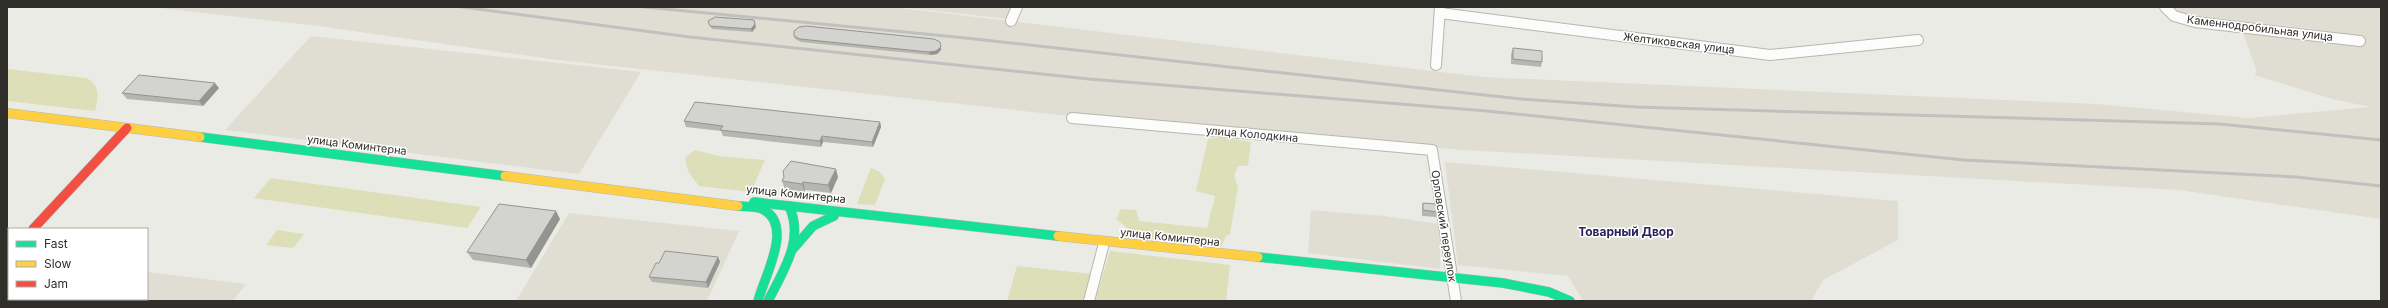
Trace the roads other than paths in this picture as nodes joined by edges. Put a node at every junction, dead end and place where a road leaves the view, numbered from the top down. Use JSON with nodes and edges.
{"nodes":[{"id":1,"x":1017,"y":7,"type":"edge"},
{"id":2,"x":2165,"y":7,"type":"edge"},
{"id":3,"x":1440,"y":10,"type":"edge"},
{"id":4,"x":1011,"y":21,"type":"dead end"},
{"id":5,"x":1918,"y":40,"type":"dead end"},
{"id":6,"x":2360,"y":41,"type":"dead end"},
{"id":7,"x":1436,"y":65,"type":"dead end"},
{"id":8,"x":7,"y":113,"type":"edge"},
{"id":9,"x":1072,"y":118,"type":"dead end"},
{"id":10,"x":127,"y":128,"type":"junction"},
{"id":11,"x":1432,"y":150,"type":"joint"},
{"id":12,"x":703,"y":201,"type":"junction"},
{"id":13,"x":763,"y":209,"type":"junction"},
{"id":14,"x":827,"y":210,"type":"junction"},
{"id":15,"x":793,"y":213,"type":"junction"},
{"id":16,"x":806,"y":214,"type":"junction"},
{"id":17,"x":834,"y":216,"type":"junction"},
{"id":18,"x":885,"y":218,"type":"junction"},
{"id":19,"x":34,"y":228,"type":"edge"},
{"id":20,"x":780,"y":238,"type":"junction"},
{"id":21,"x":1104,"y":243,"type":"junction"},
{"id":22,"x":788,"y":254,"type":"junction"},
{"id":23,"x":1452,"y":278,"type":"junction"},
{"id":24,"x":758,"y":301,"type":"edge"},
{"id":25,"x":768,"y":301,"type":"edge"},
{"id":26,"x":1089,"y":301,"type":"edge"},
{"id":27,"x":1456,"y":301,"type":"edge"},
{"id":28,"x":1570,"y":301,"type":"edge"}],
"edges":[{"from":1,"to":4,"type":"street"},
{"from":2,"to":6,"type":"street","name":"Каменнодробильная улица"},
{"from":3,"to":5,"type":"street","name":"Желтиковская улица"},
{"from":3,"to":7,"type":"street"},
{"from":8,"to":10,"type":"main road","name":"улица Коминтерна"},
{"from":9,"to":11,"type":"street","name":"улица Колодкина"},
{"from":10,"to":12,"type":"main road","name":"улица Коминтерна"},
{"from":10,"to":19,"type":"main road"},
{"from":11,"to":23,"type":"street","name":"Орловский переулок"},
{"from":12,"to":13,"type":"main road","name":"улица Коминтерна"},
{"from":12,"to":15,"type":"main road","name":"улица Коминтерна"},
{"from":13,"to":15,"type":"main road","name":"улица Коминтерна"},
{"from":13,"to":20,"type":"main road"},
{"from":14,"to":15,"type":"main road","name":"улица Коминтерна"},
{"from":14,"to":16,"type":"main road"},
{"from":14,"to":18,"type":"main road","name":"улица Коминтерна"},
{"from":15,"to":16,"type":"main road","name":"улица Коминтерна"},
{"from":15,"to":20,"type":"main road"},
{"from":15,"to":22,"type":"main road"},
{"from":16,"to":17,"type":"main road","name":"улица Коминтерна"},
{"from":17,"to":18,"type":"main road","name":"улица Коминтерна"},
{"from":17,"to":22,"type":"main road"},
{"from":18,"to":21,"type":"main road","name":"улица Коминтерна"},
{"from":20,"to":24,"type":"main road"},
{"from":21,"to":23,"type":"main road","name":"улица Коминтерна"},
{"from":21,"to":26,"type":"street"},
{"from":22,"to":25,"type":"main road"},
{"from":23,"to":27,"type":"street","name":"Орловский переулок"},
{"from":23,"to":28,"type":"main road","name":"улица Коминтерна"}]}
